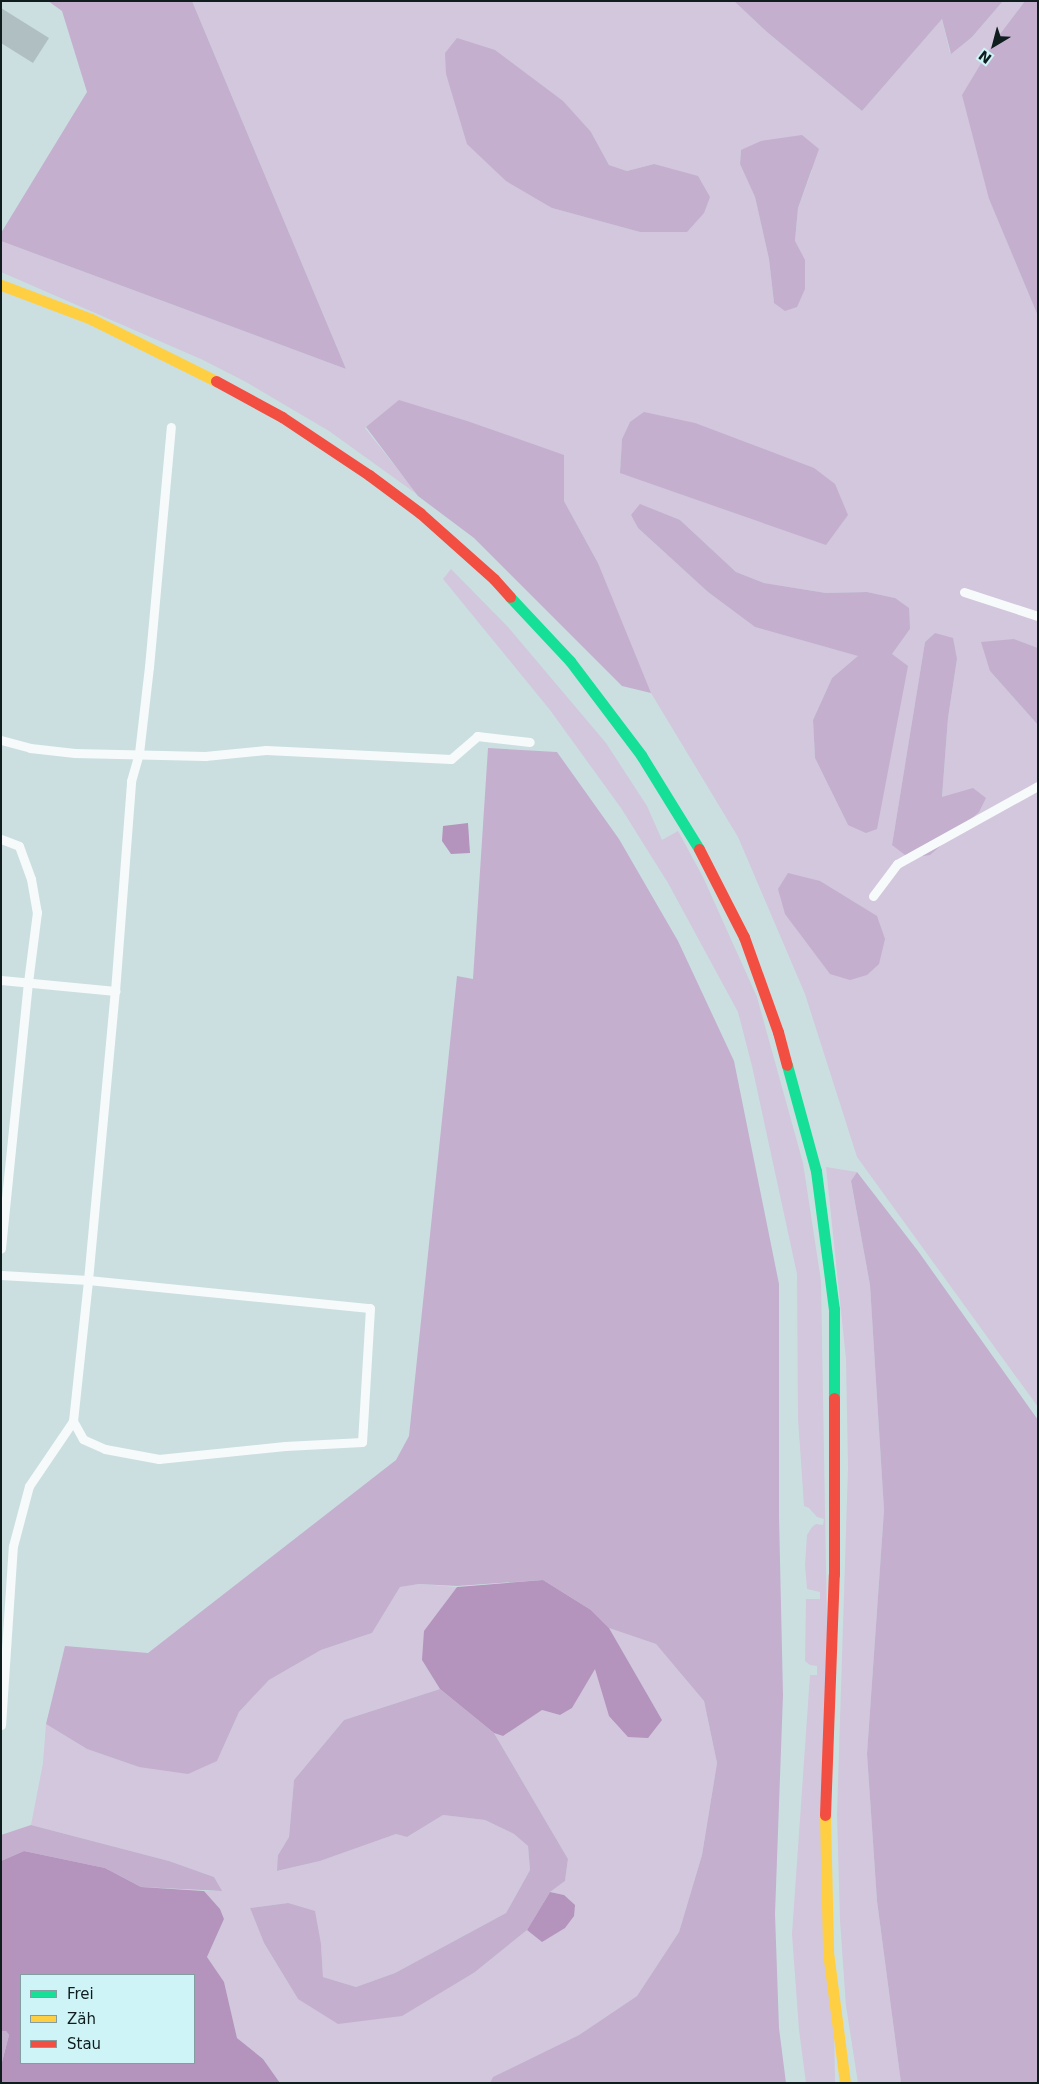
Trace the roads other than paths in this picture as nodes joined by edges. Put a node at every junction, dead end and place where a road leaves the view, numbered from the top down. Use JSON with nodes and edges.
{"nodes":[{"id":1,"x":1,"y":285,"type":"edge"},
{"id":2,"x":171,"y":427,"type":"dead end"},
{"id":3,"x":964,"y":592,"type":"dead end"},
{"id":4,"x":1038,"y":616,"type":"edge"},
{"id":5,"x":1,"y":740,"type":"edge"},
{"id":6,"x":530,"y":742,"type":"dead end"},
{"id":7,"x":139,"y":753,"type":"junction"},
{"id":8,"x":1038,"y":786,"type":"edge"},
{"id":9,"x":1,"y":839,"type":"edge"},
{"id":10,"x":873,"y":896,"type":"dead end"},
{"id":11,"x":1,"y":980,"type":"edge"},
{"id":12,"x":28,"y":982,"type":"junction"},
{"id":13,"x":115,"y":991,"type":"junction"},
{"id":14,"x":1,"y":1248,"type":"edge"},
{"id":15,"x":1,"y":1276,"type":"edge"},
{"id":16,"x":88,"y":1280,"type":"junction"},
{"id":17,"x":73,"y":1422,"type":"junction"},
{"id":18,"x":1,"y":1724,"type":"edge"},
{"id":19,"x":845,"y":2083,"type":"edge"}],
"edges":[{"from":1,"to":19,"type":"main road"},
{"from":2,"to":7,"type":"lane"},
{"from":3,"to":4,"type":"lane"},
{"from":5,"to":7,"type":"lane"},
{"from":6,"to":7,"type":"lane"},
{"from":7,"to":13,"type":"lane"},
{"from":8,"to":10,"type":"lane"},
{"from":9,"to":12,"type":"lane"},
{"from":11,"to":12,"type":"lane"},
{"from":12,"to":13,"type":"lane"},
{"from":12,"to":14,"type":"lane"},
{"from":13,"to":16,"type":"lane"},
{"from":15,"to":16,"type":"lane"},
{"from":16,"to":17,"type":"lane"},
{"from":16,"to":17,"type":"lane"},
{"from":17,"to":18,"type":"lane"}]}
